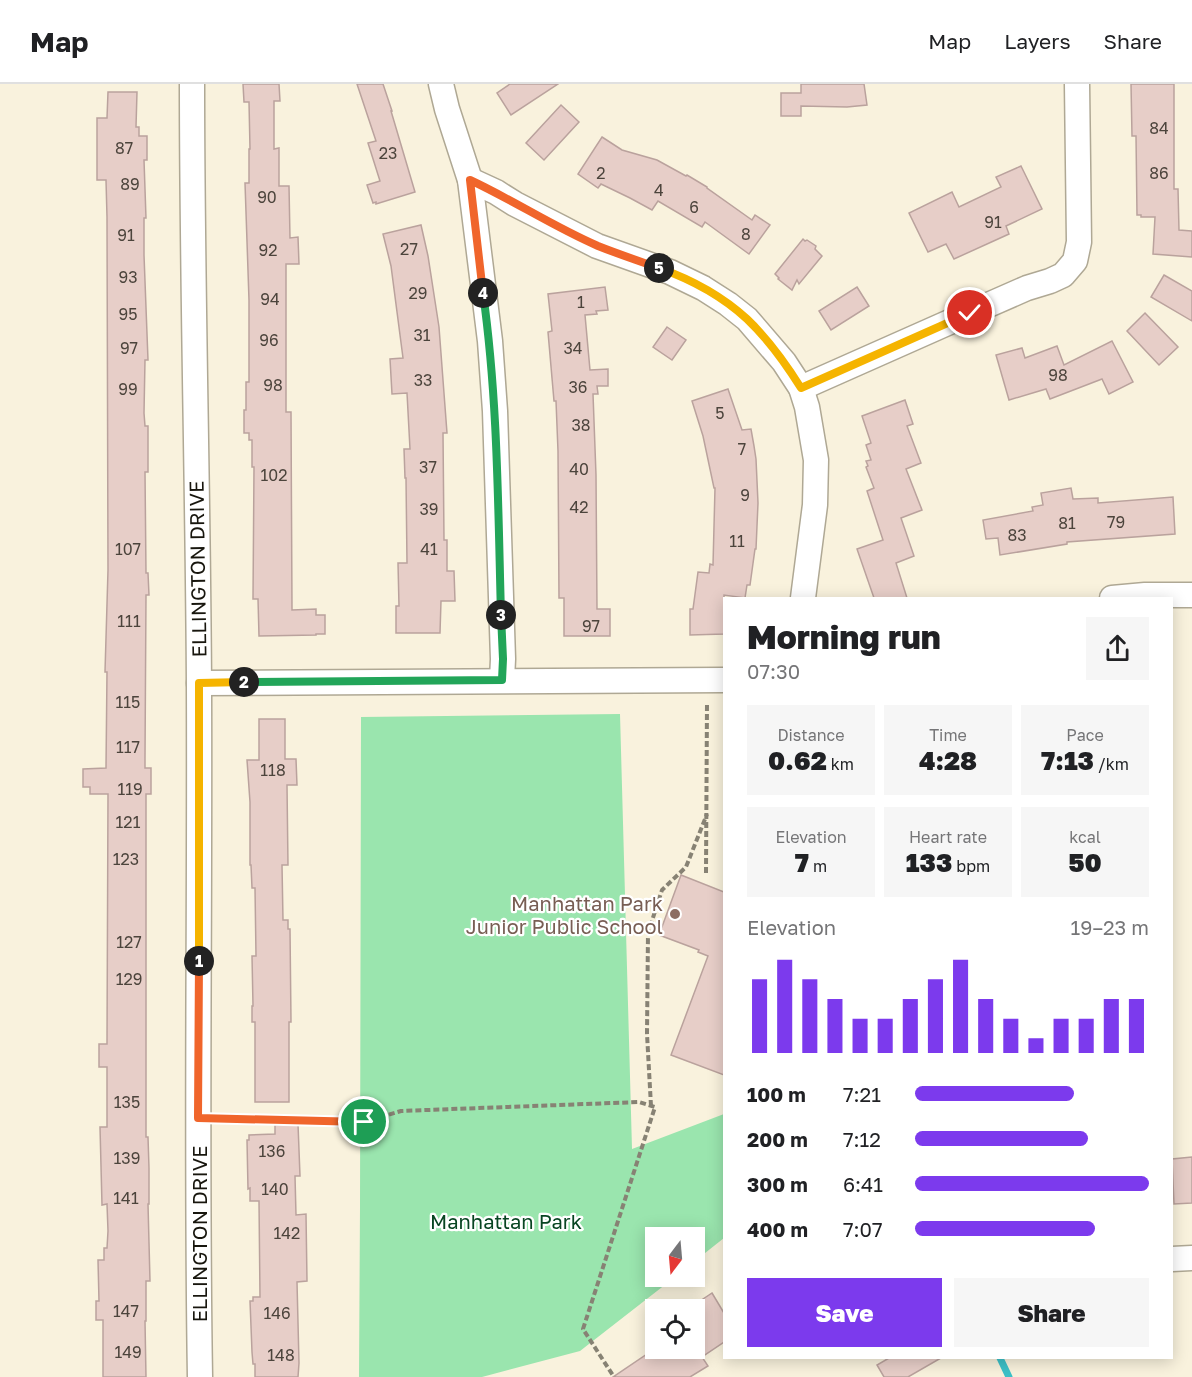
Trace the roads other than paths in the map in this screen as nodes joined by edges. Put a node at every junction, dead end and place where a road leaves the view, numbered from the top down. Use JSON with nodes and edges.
{"nodes":[{"id":1,"x":192,"y":84,"type":"edge"},
{"id":2,"x":441,"y":84,"type":"edge"},
{"id":3,"x":1077,"y":84,"type":"edge"},
{"id":4,"x":470,"y":180,"type":"junction"},
{"id":5,"x":801,"y":388,"type":"junction"},
{"id":6,"x":1192,"y":595,"type":"edge"},
{"id":7,"x":803,"y":597,"type":"edge"},
{"id":8,"x":1123,"y":597,"type":"edge"},
{"id":9,"x":502,"y":680,"type":"junction"},
{"id":10,"x":716,"y":680,"type":"edge"},
{"id":11,"x":199,"y":683,"type":"junction"},
{"id":12,"x":1192,"y":1258,"type":"edge"},
{"id":13,"x":1173,"y":1259,"type":"edge"},
{"id":14,"x":200,"y":1377,"type":"edge"}],
"edges":[{"from":1,"to":11,"type":"street","name":"ELLINGTON DRIVE"},
{"from":2,"to":4,"type":"street"},
{"from":3,"to":5,"type":"street"},
{"from":4,"to":5,"type":"street"},
{"from":4,"to":9,"type":"street"},
{"from":5,"to":7,"type":"street"},
{"from":6,"to":8,"type":"street"},
{"from":9,"to":10,"type":"street"},
{"from":9,"to":11,"type":"street"},
{"from":11,"to":14,"type":"street","name":"ELLINGTON DRIVE"},
{"from":12,"to":13,"type":"street"}]}
